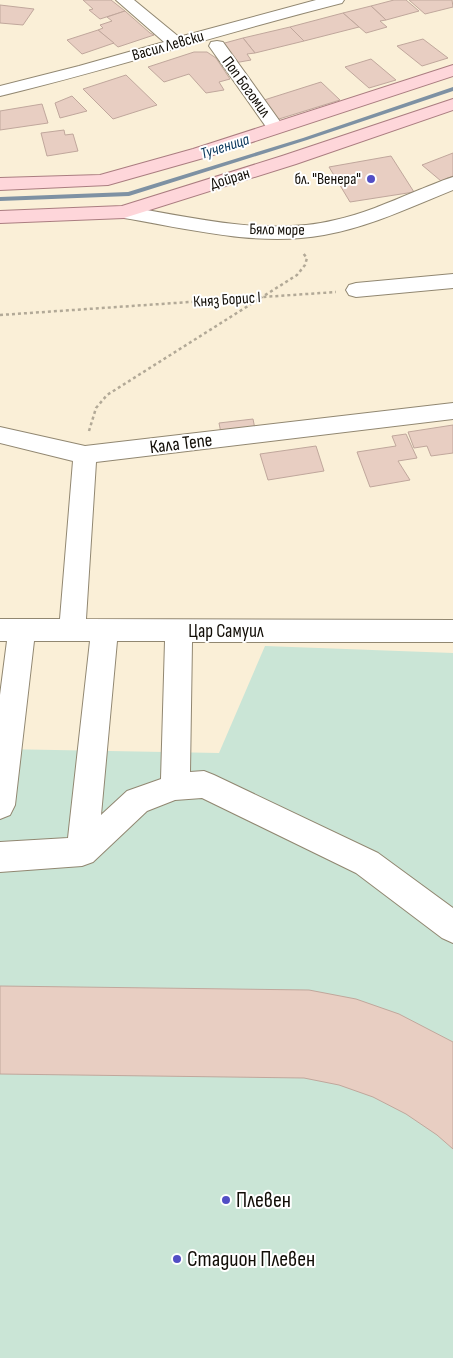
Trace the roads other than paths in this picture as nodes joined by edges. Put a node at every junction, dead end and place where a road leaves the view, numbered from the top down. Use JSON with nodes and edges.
{"nodes":[{"id":1,"x":124,"y":0,"type":"edge"},
{"id":2,"x":260,"y":0,"type":"edge"},
{"id":3,"x":336,"y":0,"type":"edge"},
{"id":4,"x":275,"y":15,"type":"junction"},
{"id":5,"x":176,"y":43,"type":"junction"},
{"id":6,"x":217,"y":46,"type":"dead end"},
{"id":7,"x":453,"y":70,"type":"edge"},
{"id":8,"x":0,"y":91,"type":"edge"},
{"id":9,"x":453,"y":104,"type":"edge"},
{"id":10,"x":275,"y":128,"type":"junction"},
{"id":11,"x":453,"y":183,"type":"edge"},
{"id":12,"x":0,"y":184,"type":"edge"},
{"id":13,"x":124,"y":212,"type":"junction"},
{"id":14,"x":0,"y":217,"type":"edge"},
{"id":15,"x":453,"y":281,"type":"edge"},
{"id":16,"x":356,"y":290,"type":"road end"},
{"id":17,"x":453,"y":411,"type":"edge"},
{"id":18,"x":0,"y":435,"type":"edge"},
{"id":19,"x":85,"y":455,"type":"junction"},
{"id":20,"x":105,"y":630,"type":"junction"},
{"id":21,"x":11,"y":631,"type":"edge"},
{"id":22,"x":72,"y":631,"type":"junction"},
{"id":23,"x":178,"y":631,"type":"junction"},
{"id":24,"x":453,"y":631,"type":"edge"},
{"id":25,"x":175,"y":787,"type":"junction"},
{"id":26,"x":0,"y":805,"type":"edge"},
{"id":27,"x":82,"y":852,"type":"junction"},
{"id":28,"x":0,"y":857,"type":"edge"},
{"id":29,"x":453,"y":927,"type":"edge"}],
"edges":[{"from":1,"to":5,"type":"street"},
{"from":2,"to":4,"type":"street"},
{"from":3,"to":4,"type":"street","name":"Васил Левски"},
{"from":4,"to":5,"type":"street","name":"Васил Левски"},
{"from":5,"to":8,"type":"street","name":"Васил Левски"},
{"from":6,"to":10,"type":"street","name":"Поп Богомил"},
{"from":7,"to":10,"type":"main road","name":"Дойран"},
{"from":9,"to":13,"type":"main road","name":"Дойран"},
{"from":10,"to":12,"type":"main road","name":"Дойран"},
{"from":11,"to":13,"type":"street","name":"Бяло море"},
{"from":13,"to":14,"type":"main road","name":"Дойран"},
{"from":15,"to":16,"type":"street"},
{"from":17,"to":19,"type":"street","name":"Кала Тепе"},
{"from":18,"to":19,"type":"street"},
{"from":19,"to":22,"type":"street"},
{"from":20,"to":22,"type":"street","name":"Цар Самуил"},
{"from":20,"to":23,"type":"street","name":"Цар Самуил"},
{"from":20,"to":27,"type":"street"},
{"from":21,"to":22,"type":"street","name":"Цар Самуил"},
{"from":21,"to":26,"type":"street"},
{"from":23,"to":24,"type":"street","name":"Цар Самуил"},
{"from":23,"to":25,"type":"street"},
{"from":25,"to":27,"type":"street"},
{"from":25,"to":29,"type":"street"},
{"from":27,"to":28,"type":"street"}]}
